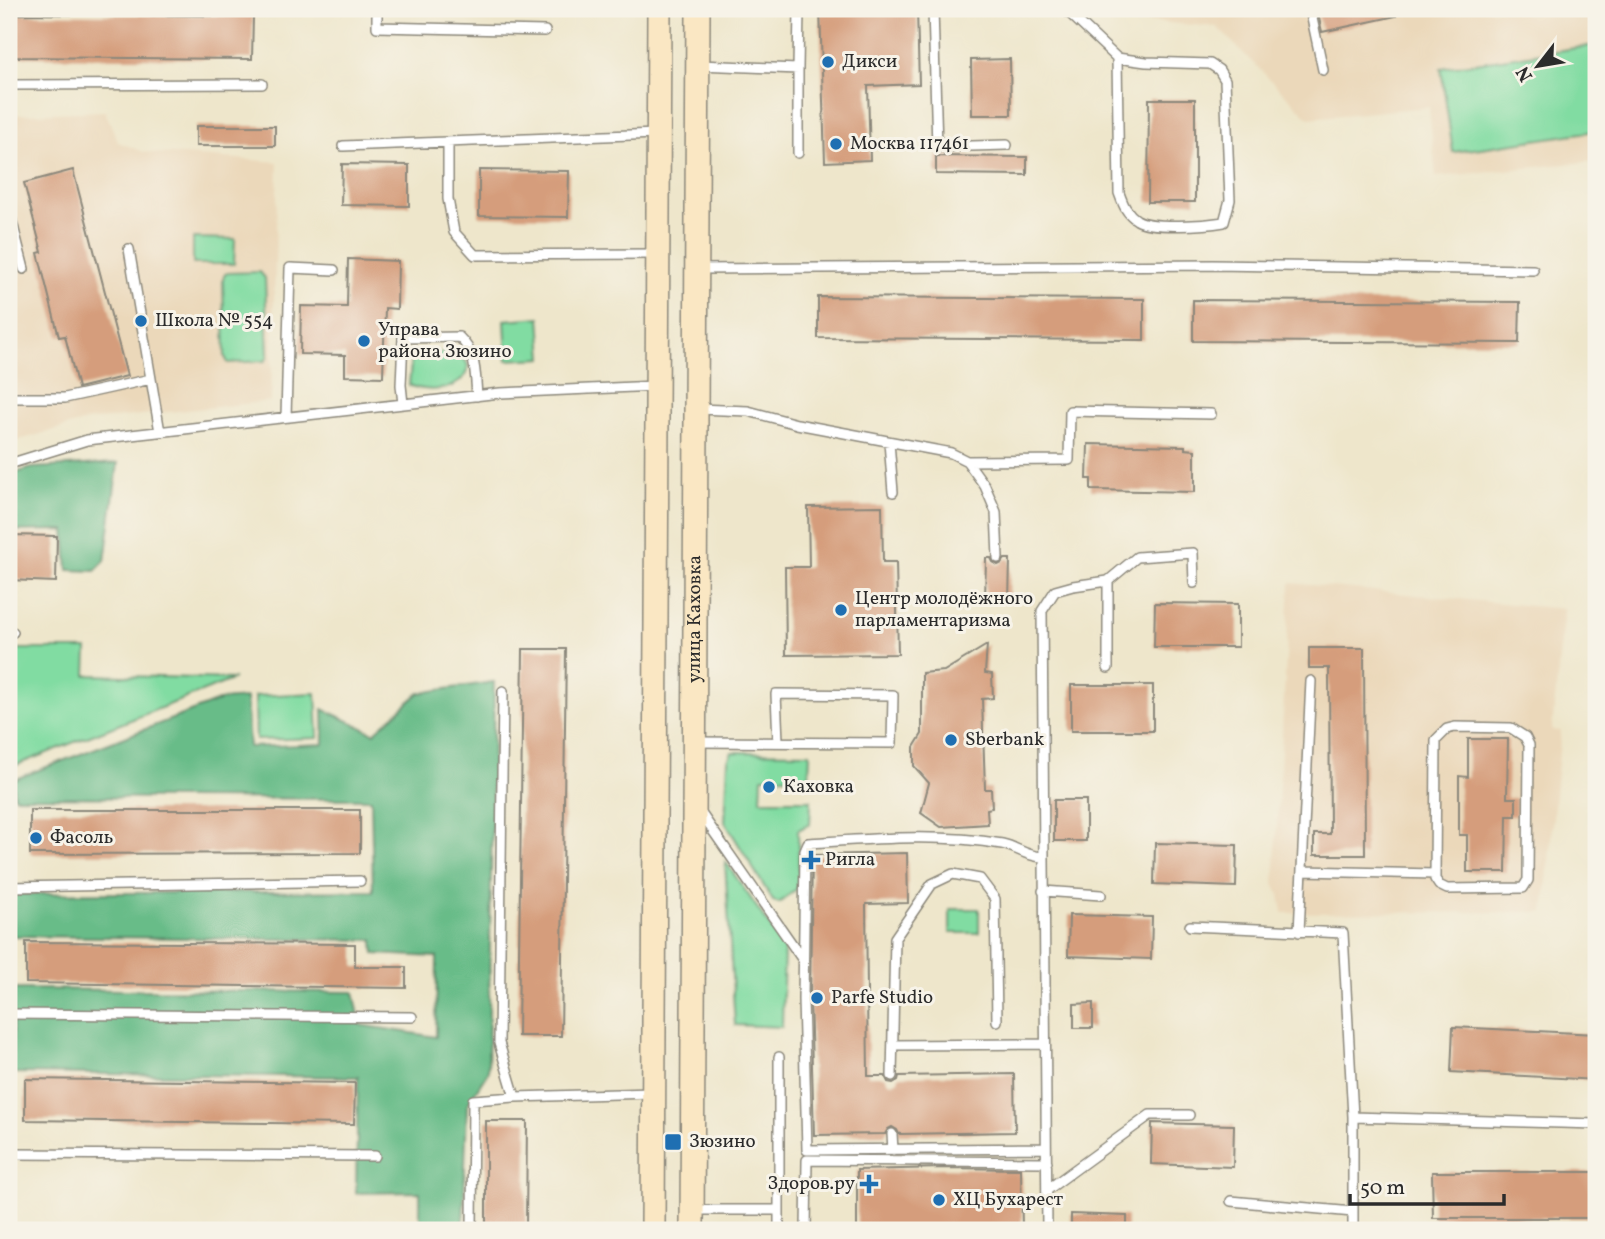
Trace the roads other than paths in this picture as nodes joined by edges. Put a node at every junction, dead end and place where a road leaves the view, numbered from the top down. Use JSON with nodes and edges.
{"nodes":[{"id":1,"x":377,"y":9,"type":"edge"},
{"id":2,"x":659,"y":9,"type":"edge"},
{"id":3,"x":698,"y":9,"type":"edge"},
{"id":4,"x":799,"y":9,"type":"edge"},
{"id":5,"x":933,"y":9,"type":"edge"},
{"id":6,"x":1065,"y":9,"type":"edge"},
{"id":7,"x":1310,"y":9,"type":"edge"},
{"id":8,"x":545,"y":31,"type":"dead end"},
{"id":9,"x":1117,"y":58,"type":"junction"},
{"id":10,"x":698,"y":65,"type":"junction"},
{"id":11,"x":798,"y":69,"type":"junction"},
{"id":12,"x":1323,"y":70,"type":"dead end"},
{"id":13,"x":262,"y":84,"type":"dead end"},
{"id":14,"x":9,"y":85,"type":"edge"},
{"id":15,"x":659,"y":134,"type":"junction"},
{"id":16,"x":448,"y":143,"type":"junction"},
{"id":17,"x":1007,"y":145,"type":"dead end"},
{"id":18,"x":343,"y":146,"type":"dead end"},
{"id":19,"x":798,"y":153,"type":"dead end"},
{"id":20,"x":9,"y":210,"type":"edge"},
{"id":21,"x":129,"y":249,"type":"dead end"},
{"id":22,"x":659,"y":254,"type":"junction"},
{"id":23,"x":24,"y":269,"type":"dead end"},
{"id":24,"x":698,"y":269,"type":"junction"},
{"id":25,"x":334,"y":270,"type":"dead end"},
{"id":26,"x":1533,"y":270,"type":"dead end"},
{"id":27,"x":151,"y":380,"type":"junction"},
{"id":28,"x":657,"y":386,"type":"junction"},
{"id":29,"x":477,"y":396,"type":"junction"},
{"id":30,"x":9,"y":398,"type":"edge"},
{"id":31,"x":403,"y":404,"type":"junction"},
{"id":32,"x":696,"y":409,"type":"junction"},
{"id":33,"x":1211,"y":414,"type":"dead end"},
{"id":34,"x":286,"y":417,"type":"junction"},
{"id":35,"x":160,"y":432,"type":"junction"},
{"id":36,"x":889,"y":442,"type":"junction"},
{"id":37,"x":967,"y":461,"type":"junction"},
{"id":38,"x":9,"y":464,"type":"edge"},
{"id":39,"x":893,"y":492,"type":"dead end"},
{"id":40,"x":998,"y":558,"type":"dead end"},
{"id":41,"x":1108,"y":581,"type":"junction"},
{"id":42,"x":1194,"y":583,"type":"dead end"},
{"id":43,"x":1108,"y":668,"type":"dead end"},
{"id":44,"x":1311,"y":681,"type":"dead end"},
{"id":45,"x":503,"y":691,"type":"dead end"},
{"id":46,"x":778,"y":741,"type":"junction"},
{"id":47,"x":693,"y":742,"type":"junction"},
{"id":48,"x":693,"y":802,"type":"junction"},
{"id":49,"x":1042,"y":857,"type":"junction"},
{"id":50,"x":1302,"y":872,"type":"junction"},
{"id":51,"x":1435,"y":874,"type":"junction"},
{"id":52,"x":360,"y":881,"type":"dead end"},
{"id":53,"x":9,"y":887,"type":"edge"},
{"id":54,"x":1043,"y":891,"type":"junction"},
{"id":55,"x":1101,"y":895,"type":"dead end"},
{"id":56,"x":1190,"y":926,"type":"dead end"},
{"id":57,"x":1299,"y":932,"type":"junction"},
{"id":58,"x":803,"y":960,"type":"junction"},
{"id":59,"x":9,"y":1014,"type":"edge"},
{"id":60,"x":412,"y":1017,"type":"dead end"},
{"id":61,"x":998,"y":1021,"type":"dead end"},
{"id":62,"x":1045,"y":1044,"type":"junction"},
{"id":63,"x":893,"y":1045,"type":"junction"},
{"id":64,"x":779,"y":1057,"type":"dead end"},
{"id":65,"x":892,"y":1076,"type":"dead end"},
{"id":66,"x":654,"y":1094,"type":"junction"},
{"id":67,"x":515,"y":1097,"type":"junction"},
{"id":68,"x":1189,"y":1115,"type":"dead end"},
{"id":69,"x":1353,"y":1117,"type":"junction"},
{"id":70,"x":1596,"y":1125,"type":"edge"},
{"id":71,"x":892,"y":1134,"type":"dead end"},
{"id":72,"x":1046,"y":1148,"type":"junction"},
{"id":73,"x":893,"y":1150,"type":"junction"},
{"id":74,"x":9,"y":1154,"type":"edge"},
{"id":75,"x":375,"y":1156,"type":"dead end"},
{"id":76,"x":1047,"y":1162,"type":"junction"},
{"id":77,"x":1047,"y":1190,"type":"junction"},
{"id":78,"x":1231,"y":1201,"type":"dead end"},
{"id":79,"x":779,"y":1210,"type":"junction"},
{"id":80,"x":1353,"y":1212,"type":"junction"},
{"id":81,"x":692,"y":1220,"type":"edge"},
{"id":82,"x":472,"y":1230,"type":"edge"},
{"id":83,"x":653,"y":1230,"type":"edge"},
{"id":84,"x":779,"y":1230,"type":"edge"},
{"id":85,"x":806,"y":1230,"type":"edge"},
{"id":86,"x":1047,"y":1230,"type":"edge"},
{"id":87,"x":1353,"y":1230,"type":"edge"}],
"edges":[{"from":1,"to":8,"type":"lane"},
{"from":2,"to":15,"type":"main road","name":"улица Каховка"},
{"from":3,"to":10,"type":"main road","name":"улица Каховка"},
{"from":4,"to":11,"type":"lane"},
{"from":5,"to":17,"type":"lane"},
{"from":6,"to":9,"type":"lane"},
{"from":7,"to":12,"type":"lane"},
{"from":9,"to":9,"type":"lane"},
{"from":10,"to":11,"type":"lane"},
{"from":10,"to":24,"type":"main road","name":"улица Каховка"},
{"from":11,"to":19,"type":"lane"},
{"from":13,"to":14,"type":"lane"},
{"from":15,"to":16,"type":"lane"},
{"from":15,"to":22,"type":"main road","name":"улица Каховка"},
{"from":16,"to":18,"type":"lane"},
{"from":16,"to":22,"type":"lane"},
{"from":20,"to":23,"type":"lane"},
{"from":21,"to":27,"type":"lane"},
{"from":22,"to":28,"type":"main road","name":"улица Каховка"},
{"from":24,"to":26,"type":"lane"},
{"from":24,"to":32,"type":"main road","name":"улица Каховка"},
{"from":25,"to":34,"type":"lane"},
{"from":27,"to":30,"type":"lane"},
{"from":27,"to":35,"type":"lane"},
{"from":28,"to":29,"type":"lane"},
{"from":28,"to":66,"type":"main road","name":"улица Каховка"},
{"from":29,"to":31,"type":"lane"},
{"from":29,"to":31,"type":"lane"},
{"from":31,"to":34,"type":"lane"},
{"from":32,"to":36,"type":"lane"},
{"from":32,"to":47,"type":"main road","name":"улица Каховка"},
{"from":33,"to":37,"type":"lane"},
{"from":34,"to":35,"type":"lane"},
{"from":35,"to":38,"type":"lane"},
{"from":36,"to":37,"type":"lane"},
{"from":36,"to":39,"type":"lane"},
{"from":37,"to":40,"type":"lane"},
{"from":41,"to":42,"type":"lane"},
{"from":41,"to":43,"type":"lane"},
{"from":41,"to":49,"type":"lane"},
{"from":44,"to":50,"type":"lane"},
{"from":45,"to":67,"type":"lane"},
{"from":46,"to":46,"type":"lane"},
{"from":46,"to":47,"type":"lane"},
{"from":47,"to":48,"type":"main road","name":"улица Каховка"},
{"from":48,"to":58,"type":"lane"},
{"from":48,"to":81,"type":"main road","name":"улица Каховка"},
{"from":49,"to":54,"type":"lane"},
{"from":49,"to":58,"type":"lane"},
{"from":50,"to":51,"type":"lane"},
{"from":50,"to":57,"type":"lane"},
{"from":51,"to":51,"type":"lane"},
{"from":52,"to":53,"type":"lane"},
{"from":54,"to":55,"type":"lane"},
{"from":54,"to":62,"type":"lane"},
{"from":56,"to":57,"type":"lane"},
{"from":57,"to":69,"type":"lane"},
{"from":58,"to":73,"type":"lane"},
{"from":59,"to":60,"type":"lane"},
{"from":61,"to":63,"type":"lane"},
{"from":62,"to":63,"type":"lane"},
{"from":62,"to":72,"type":"lane"},
{"from":63,"to":65,"type":"lane"},
{"from":64,"to":79,"type":"lane"},
{"from":66,"to":67,"type":"lane"},
{"from":66,"to":83,"type":"main road","name":"улица Каховка"},
{"from":67,"to":82,"type":"lane"},
{"from":68,"to":77,"type":"lane"},
{"from":69,"to":70,"type":"lane"},
{"from":69,"to":80,"type":"lane"},
{"from":71,"to":73,"type":"lane"},
{"from":72,"to":73,"type":"lane"},
{"from":72,"to":76,"type":"lane"},
{"from":74,"to":75,"type":"lane"},
{"from":76,"to":77,"type":"lane"},
{"from":76,"to":85,"type":"lane"},
{"from":77,"to":86,"type":"lane"},
{"from":78,"to":80,"type":"lane"},
{"from":79,"to":81,"type":"lane"},
{"from":79,"to":84,"type":"lane"},
{"from":80,"to":87,"type":"lane"}]}
